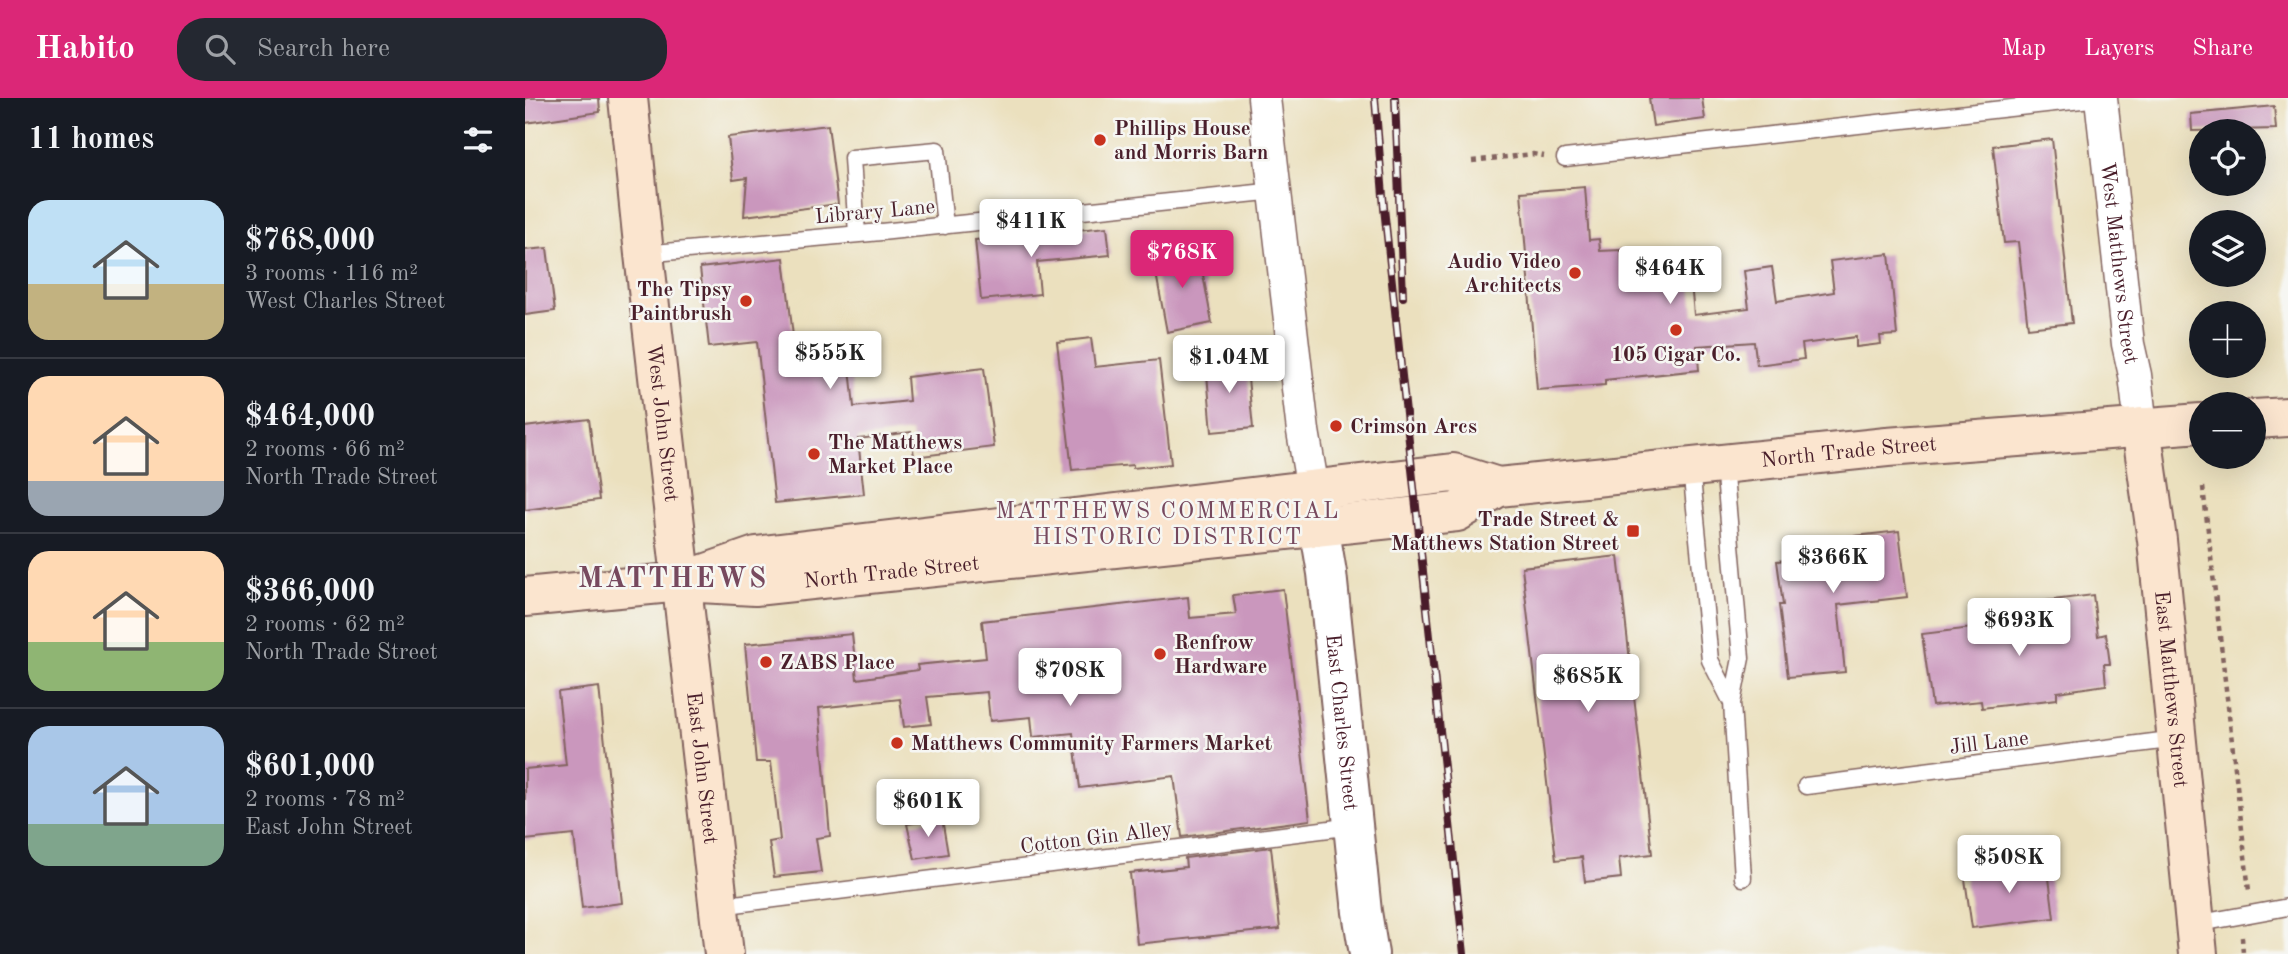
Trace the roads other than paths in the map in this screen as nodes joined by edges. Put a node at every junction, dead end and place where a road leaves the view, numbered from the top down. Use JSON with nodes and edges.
{"nodes":[{"id":1,"x":628,"y":98,"type":"edge"},
{"id":2,"x":1264,"y":98,"type":"edge"},
{"id":3,"x":2101,"y":98,"type":"edge"},
{"id":4,"x":1565,"y":158,"type":"dead end"},
{"id":5,"x":1276,"y":191,"type":"junction"},
{"id":6,"x":945,"y":226,"type":"junction"},
{"id":7,"x":857,"y":234,"type":"junction"},
{"id":8,"x":644,"y":254,"type":"junction"},
{"id":9,"x":2288,"y":417,"type":"edge"},
{"id":10,"x":2266,"y":418,"type":"edge"},
{"id":11,"x":2189,"y":424,"type":"edge"},
{"id":12,"x":2141,"y":427,"type":"junction"},
{"id":13,"x":1708,"y":466,"type":"junction"},
{"id":14,"x":1316,"y":508,"type":"junction"},
{"id":15,"x":681,"y":582,"type":"junction"},
{"id":16,"x":525,"y":597,"type":"edge"},
{"id":17,"x":1732,"y":703,"type":"junction"},
{"id":18,"x":2177,"y":739,"type":"junction"},
{"id":19,"x":1806,"y":786,"type":"dead end"},
{"id":20,"x":1353,"y":826,"type":"junction"},
{"id":21,"x":1742,"y":878,"type":"dead end"},
{"id":22,"x":719,"y":906,"type":"junction"},
{"id":23,"x":2288,"y":907,"type":"edge"},
{"id":24,"x":2197,"y":939,"type":"edge"},
{"id":25,"x":724,"y":954,"type":"edge"},
{"id":26,"x":1369,"y":954,"type":"edge"}],
"edges":[{"from":1,"to":8,"type":"main road","name":"West John Street"},
{"from":2,"to":5,"type":"street"},
{"from":3,"to":4,"type":"lane"},
{"from":3,"to":12,"type":"street","name":"West Matthews Street"},
{"from":5,"to":6,"type":"lane","name":"Library Lane"},
{"from":5,"to":14,"type":"street"},
{"from":6,"to":7,"type":"lane","name":"Library Lane"},
{"from":6,"to":7,"type":"lane"},
{"from":7,"to":8,"type":"lane","name":"Library Lane"},
{"from":8,"to":15,"type":"main road","name":"West John Street"},
{"from":9,"to":10,"type":"main road"},
{"from":11,"to":12,"type":"main road","name":"North Trade Street"},
{"from":12,"to":13,"type":"main road","name":"North Trade Street"},
{"from":12,"to":18,"type":"main road","name":"East Matthews Street"},
{"from":13,"to":14,"type":"main road","name":"North Trade Street"},
{"from":13,"to":17,"type":"lane"},
{"from":13,"to":17,"type":"lane"},
{"from":14,"to":15,"type":"main road","name":"North Trade Street"},
{"from":14,"to":20,"type":"street","name":"East Charles Street"},
{"from":15,"to":16,"type":"main road","name":"North Trade Street"},
{"from":15,"to":22,"type":"main road","name":"East John Street"},
{"from":17,"to":21,"type":"lane"},
{"from":18,"to":19,"type":"lane","name":"Jill Lane"},
{"from":18,"to":24,"type":"main road","name":"East Matthews Street"},
{"from":20,"to":22,"type":"lane","name":"Cotton Gin Alley"},
{"from":20,"to":26,"type":"street","name":"East Charles Street"},
{"from":22,"to":25,"type":"main road","name":"East John Street"},
{"from":23,"to":24,"type":"lane"}]}
